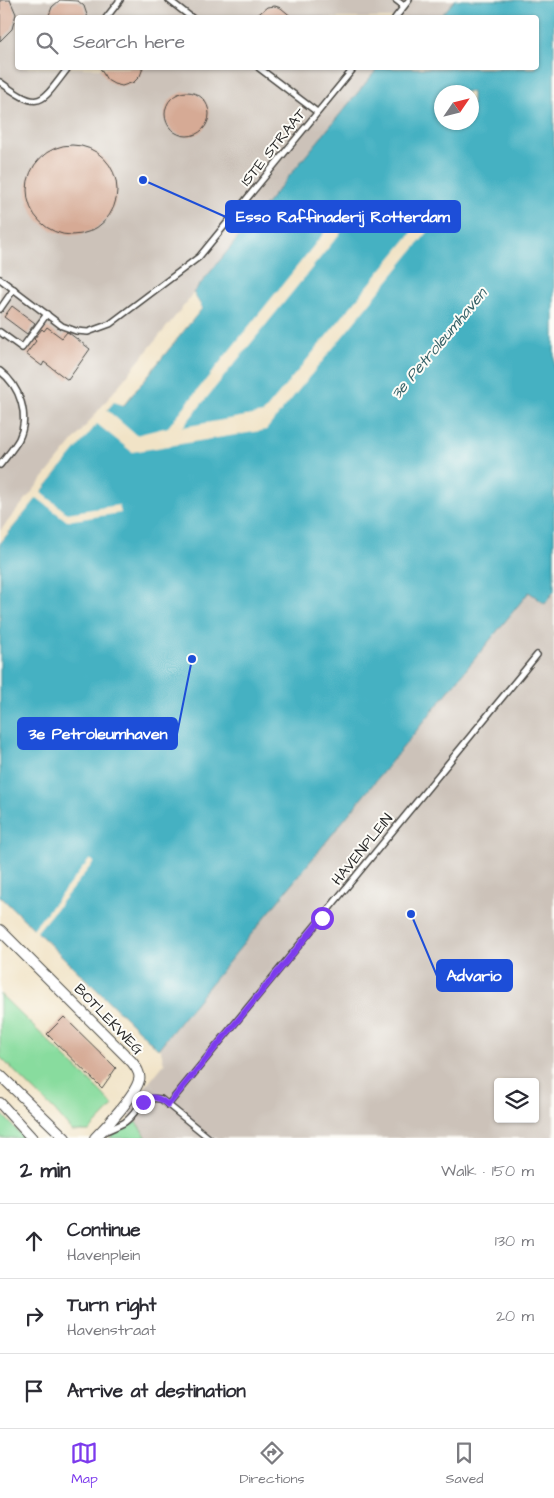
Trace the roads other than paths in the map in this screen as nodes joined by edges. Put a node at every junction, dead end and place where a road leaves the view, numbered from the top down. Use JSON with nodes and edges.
{"nodes":[{"id":1,"x":120,"y":0,"type":"edge"},
{"id":2,"x":169,"y":0,"type":"edge"},
{"id":3,"x":396,"y":0,"type":"edge"},
{"id":4,"x":409,"y":0,"type":"edge"},
{"id":5,"x":404,"y":6,"type":"junction"},
{"id":6,"x":108,"y":15,"type":"edge"},
{"id":7,"x":188,"y":15,"type":"edge"},
{"id":8,"x":397,"y":15,"type":"edge"},
{"id":9,"x":67,"y":70,"type":"edge"},
{"id":10,"x":262,"y":70,"type":"edge"},
{"id":11,"x":352,"y":70,"type":"edge"},
{"id":12,"x":0,"y":82,"type":"edge"},
{"id":13,"x":318,"y":112,"type":"junction"},
{"id":14,"x":0,"y":279,"type":"edge"},
{"id":15,"x":14,"y":290,"type":"junction"},
{"id":16,"x":0,"y":309,"type":"edge"},
{"id":17,"x":47,"y":314,"type":"junction"},
{"id":18,"x":0,"y":332,"type":"edge"},
{"id":19,"x":0,"y":371,"type":"edge"},
{"id":20,"x":0,"y":465,"type":"edge"},
{"id":21,"x":537,"y":655,"type":"dead end"},
{"id":22,"x":0,"y":930,"type":"edge"},
{"id":23,"x":0,"y":1075,"type":"edge"},
{"id":24,"x":0,"y":1103,"type":"edge"},
{"id":25,"x":168,"y":1105,"type":"junction"},
{"id":26,"x":97,"y":1136,"type":"edge"},
{"id":27,"x":32,"y":1138,"type":"edge"},
{"id":28,"x":65,"y":1138,"type":"edge"},
{"id":29,"x":209,"y":1138,"type":"edge"}],
"edges":[{"from":1,"to":6,"type":"lane"},
{"from":2,"to":7,"type":"lane"},
{"from":3,"to":5,"type":"lane"},
{"from":4,"to":5,"type":"lane"},
{"from":5,"to":8,"type":"lane"},
{"from":9,"to":12,"type":"lane"},
{"from":10,"to":13,"type":"lane"},
{"from":11,"to":13,"type":"lane","name":"1STE STRAAT"},
{"from":13,"to":17,"type":"lane","name":"1STE STRAAT"},
{"from":14,"to":15,"type":"lane"},
{"from":15,"to":16,"type":"lane"},
{"from":15,"to":17,"type":"lane"},
{"from":17,"to":18,"type":"lane"},
{"from":19,"to":20,"type":"lane"},
{"from":21,"to":25,"type":"lane","name":"HAVENPLEIN"},
{"from":22,"to":26,"type":"street","name":"BOTLEKWEG"},
{"from":23,"to":28,"type":"street"},
{"from":24,"to":27,"type":"street"},
{"from":25,"to":26,"type":"lane"},
{"from":25,"to":29,"type":"lane"}]}
